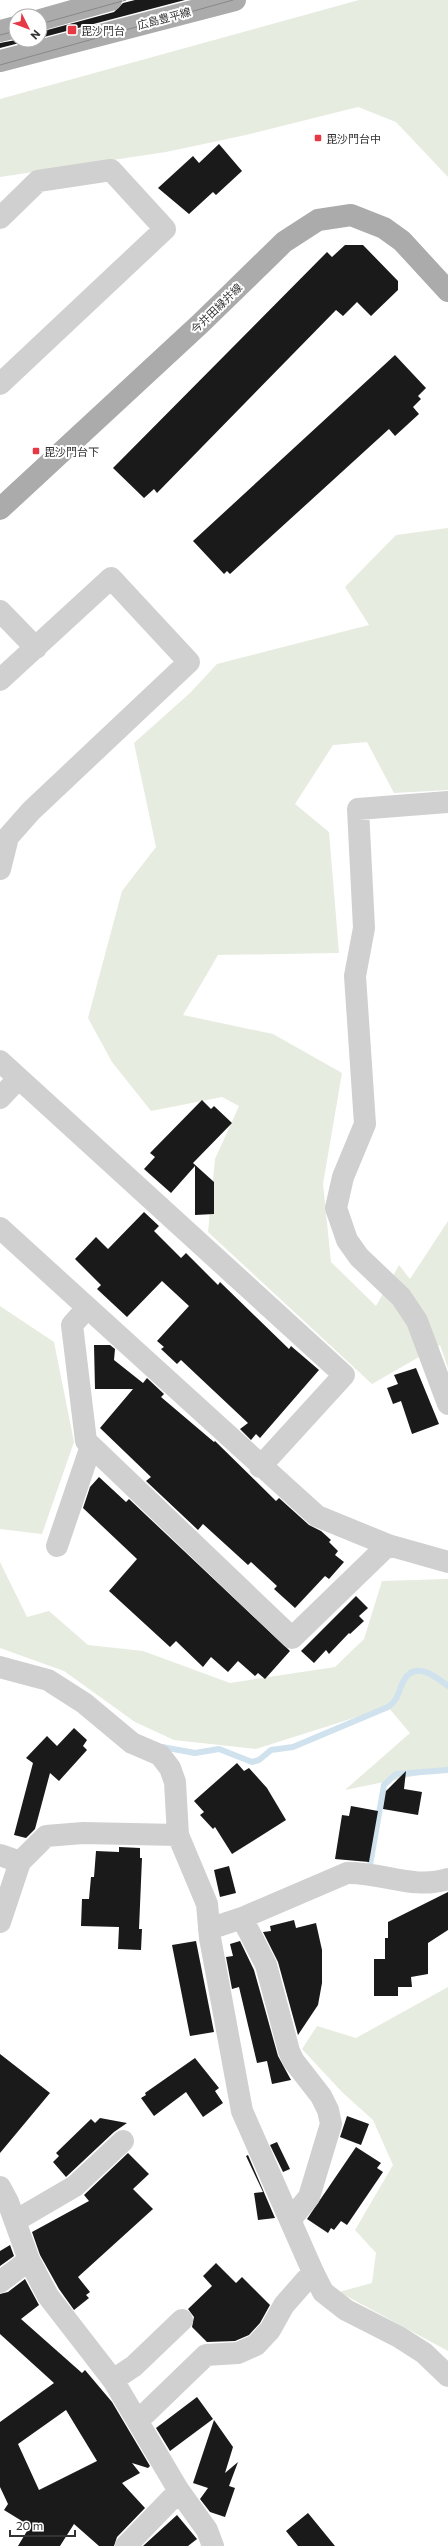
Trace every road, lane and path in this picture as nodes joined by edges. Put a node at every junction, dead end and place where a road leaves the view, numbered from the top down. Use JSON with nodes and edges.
{"nodes":[{"id":1,"x":111,"y":0,"type":"edge"},
{"id":2,"x":235,"y":0,"type":"edge"},
{"id":3,"x":48,"y":18,"type":"edge"},
{"id":4,"x":0,"y":61,"type":"edge"},
{"id":5,"x":0,"y":218,"type":"edge"},
{"id":6,"x":448,"y":291,"type":"edge"},
{"id":7,"x":0,"y":384,"type":"edge"},
{"id":8,"x":0,"y":509,"type":"edge"},
{"id":9,"x":0,"y":611,"type":"edge"},
{"id":10,"x":36,"y":648,"type":"junction"},
{"id":11,"x":0,"y":680,"type":"edge"},
{"id":12,"x":448,"y":802,"type":"edge"},
{"id":13,"x":0,"y":869,"type":"edge"},
{"id":14,"x":0,"y":1061,"type":"edge"},
{"id":15,"x":18,"y":1079,"type":"junction"},
{"id":16,"x":0,"y":1098,"type":"edge"},
{"id":17,"x":0,"y":1228,"type":"edge"},
{"id":18,"x":86,"y":1309,"type":"junction"},
{"id":19,"x":448,"y":1404,"type":"edge"},
{"id":20,"x":92,"y":1446,"type":"junction"},
{"id":21,"x":260,"y":1466,"type":"junction"},
{"id":22,"x":388,"y":1545,"type":"junction"},
{"id":23,"x":57,"y":1546,"type":"dead end"},
{"id":24,"x":448,"y":1562,"type":"edge"},
{"id":25,"x":0,"y":1667,"type":"edge"},
{"id":26,"x":178,"y":1835,"type":"junction"},
{"id":27,"x":10,"y":1859,"type":"edge"},
{"id":28,"x":448,"y":1879,"type":"edge"},
{"id":29,"x":242,"y":1918,"type":"junction"},
{"id":30,"x":0,"y":1922,"type":"edge"},
{"id":31,"x":210,"y":1929,"type":"junction"},
{"id":32,"x":123,"y":2141,"type":"dead end"},
{"id":33,"x":0,"y":2187,"type":"edge"},
{"id":34,"x":291,"y":2219,"type":"junction"},
{"id":35,"x":15,"y":2222,"type":"junction"},
{"id":36,"x":29,"y":2260,"type":"junction"},
{"id":37,"x":313,"y":2272,"type":"junction"},
{"id":38,"x":0,"y":2282,"type":"edge"},
{"id":39,"x":182,"y":2320,"type":"dead end"},
{"id":40,"x":448,"y":2376,"type":"edge"},
{"id":41,"x":113,"y":2380,"type":"junction"},
{"id":42,"x":137,"y":2418,"type":"junction"},
{"id":43,"x":179,"y":2492,"type":"junction"},
{"id":44,"x":126,"y":2546,"type":"edge"},
{"id":45,"x":213,"y":2546,"type":"edge"}],
"edges":[{"from":1,"to":3,"type":"main road"},
{"from":2,"to":4,"type":"main road","name":"広島豊平線"},
{"from":5,"to":7,"type":"street"},
{"from":6,"to":8,"type":"main road","name":"今井田緑井線"},
{"from":9,"to":10,"type":"street"},
{"from":10,"to":11,"type":"street"},
{"from":10,"to":13,"type":"street"},
{"from":12,"to":19,"type":"street"},
{"from":14,"to":15,"type":"street"},
{"from":15,"to":16,"type":"street"},
{"from":15,"to":21,"type":"street"},
{"from":17,"to":18,"type":"street"},
{"from":18,"to":20,"type":"street"},
{"from":18,"to":21,"type":"street"},
{"from":20,"to":22,"type":"street"},
{"from":20,"to":23,"type":"street"},
{"from":21,"to":22,"type":"street"},
{"from":22,"to":24,"type":"street"},
{"from":25,"to":26,"type":"street"},
{"from":26,"to":27,"type":"street"},
{"from":26,"to":31,"type":"street"},
{"from":27,"to":30,"type":"street"},
{"from":28,"to":29,"type":"street"},
{"from":29,"to":31,"type":"street"},
{"from":29,"to":34,"type":"street"},
{"from":31,"to":34,"type":"street"},
{"from":32,"to":35,"type":"street"},
{"from":33,"to":35,"type":"street"},
{"from":34,"to":37,"type":"street"},
{"from":35,"to":36,"type":"street"},
{"from":36,"to":38,"type":"street"},
{"from":36,"to":41,"type":"street"},
{"from":37,"to":40,"type":"street"},
{"from":37,"to":42,"type":"street"},
{"from":39,"to":41,"type":"street"},
{"from":41,"to":42,"type":"street"},
{"from":42,"to":43,"type":"street"},
{"from":43,"to":44,"type":"street"},
{"from":43,"to":45,"type":"street"}]}
